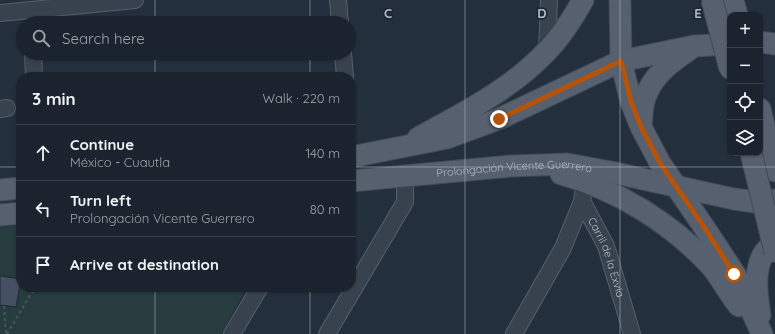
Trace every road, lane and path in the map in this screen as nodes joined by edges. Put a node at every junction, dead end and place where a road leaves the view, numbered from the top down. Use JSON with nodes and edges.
{"nodes":[{"id":1,"x":135,"y":0,"type":"edge"},
{"id":2,"x":338,"y":0,"type":"edge"},
{"id":3,"x":549,"y":0,"type":"edge"},
{"id":4,"x":620,"y":0,"type":"edge"},
{"id":5,"x":712,"y":0,"type":"edge"},
{"id":6,"x":733,"y":0,"type":"edge"},
{"id":7,"x":575,"y":5,"type":"edge"},
{"id":8,"x":736,"y":12,"type":"edge"},
{"id":9,"x":0,"y":13,"type":"edge"},
{"id":10,"x":23,"y":16,"type":"edge"},
{"id":11,"x":37,"y":16,"type":"edge"},
{"id":12,"x":339,"y":16,"type":"edge"},
{"id":13,"x":763,"y":42,"type":"edge"},
{"id":14,"x":727,"y":44,"type":"edge"},
{"id":15,"x":775,"y":44,"type":"edge"},
{"id":16,"x":694,"y":46,"type":"junction"},
{"id":17,"x":547,"y":52,"type":"junction"},
{"id":18,"x":727,"y":58,"type":"edge"},
{"id":19,"x":33,"y":60,"type":"edge"},
{"id":20,"x":344,"y":60,"type":"edge"},
{"id":21,"x":621,"y":61,"type":"junction"},
{"id":22,"x":34,"y":72,"type":"edge"},
{"id":23,"x":345,"y":72,"type":"edge"},
{"id":24,"x":763,"y":120,"type":"edge"},
{"id":25,"x":641,"y":127,"type":"junction"},
{"id":26,"x":387,"y":150,"type":"junction"},
{"id":27,"x":356,"y":156,"type":"edge"},
{"id":28,"x":752,"y":156,"type":"edge"},
{"id":29,"x":512,"y":166,"type":"junction"},
{"id":30,"x":775,"y":171,"type":"edge"},
{"id":31,"x":405,"y":176,"type":"junction"},
{"id":32,"x":356,"y":181,"type":"edge"},
{"id":33,"x":677,"y":186,"type":"junction"},
{"id":34,"x":16,"y":188,"type":"edge"},
{"id":35,"x":0,"y":190,"type":"edge"},
{"id":36,"x":584,"y":192,"type":"junction"},
{"id":37,"x":775,"y":200,"type":"edge"},
{"id":38,"x":16,"y":213,"type":"edge"},
{"id":39,"x":0,"y":214,"type":"edge"},
{"id":40,"x":775,"y":242,"type":"edge"},
{"id":41,"x":775,"y":252,"type":"edge"},
{"id":42,"x":356,"y":285,"type":"edge"},
{"id":43,"x":32,"y":292,"type":"edge"},
{"id":44,"x":257,"y":292,"type":"edge"},
{"id":45,"x":352,"y":292,"type":"edge"},
{"id":46,"x":4,"y":306,"type":"dead end"},
{"id":47,"x":7,"y":334,"type":"edge"},
{"id":48,"x":232,"y":334,"type":"edge"},
{"id":49,"x":327,"y":334,"type":"edge"},
{"id":50,"x":514,"y":334,"type":"edge"},
{"id":51,"x":632,"y":334,"type":"edge"},
{"id":52,"x":762,"y":334,"type":"edge"}],
"edges":[{"from":1,"to":11,"type":"street"},
{"from":2,"to":12,"type":"street"},
{"from":3,"to":17,"type":"street"},
{"from":4,"to":21,"type":"main road"},
{"from":5,"to":18,"type":"main road","bridge":true},
{"from":6,"to":8,"type":"main road"},
{"from":7,"to":17,"type":"main road"},
{"from":9,"to":10,"type":"street"},
{"from":13,"to":15,"type":"main road"},
{"from":14,"to":16,"type":"main road"},
{"from":16,"to":21,"type":"main road"},
{"from":16,"to":25,"type":"main road"},
{"from":17,"to":26,"type":"main road"},
{"from":19,"to":22,"type":"street"},
{"from":20,"to":23,"type":"street"},
{"from":21,"to":25,"type":"main road"},
{"from":21,"to":26,"type":"main road"},
{"from":24,"to":30,"type":"main road"},
{"from":25,"to":33,"type":"main road"},
{"from":26,"to":27,"type":"main road"},
{"from":28,"to":41,"type":"main road","bridge":true},
{"from":29,"to":31,"type":"main road","name":"Prolongación Vicente Guerrero"},
{"from":29,"to":33,"type":"main road","name":"Prolongación Vicente Guerrero"},
{"from":29,"to":36,"type":"main road"},
{"from":31,"to":32,"type":"main road","name":"Prolongación Vicente Guerrero"},
{"from":31,"to":42,"type":"street"},
{"from":33,"to":37,"type":"main road","name":"Prolongación Vicente Guerrero"},
{"from":33,"to":52,"type":"main road"},
{"from":34,"to":35,"type":"main road"},
{"from":36,"to":50,"type":"street"},
{"from":36,"to":51,"type":"street","name":"Carril de la Exvía"},
{"from":36,"to":52,"type":"main road"},
{"from":38,"to":39,"type":"main road"},
{"from":40,"to":52,"type":"main road"},
{"from":43,"to":47,"type":"path"},
{"from":44,"to":48,"type":"street"},
{"from":45,"to":49,"type":"street"},
{"from":46,"to":47,"type":"path"}]}
